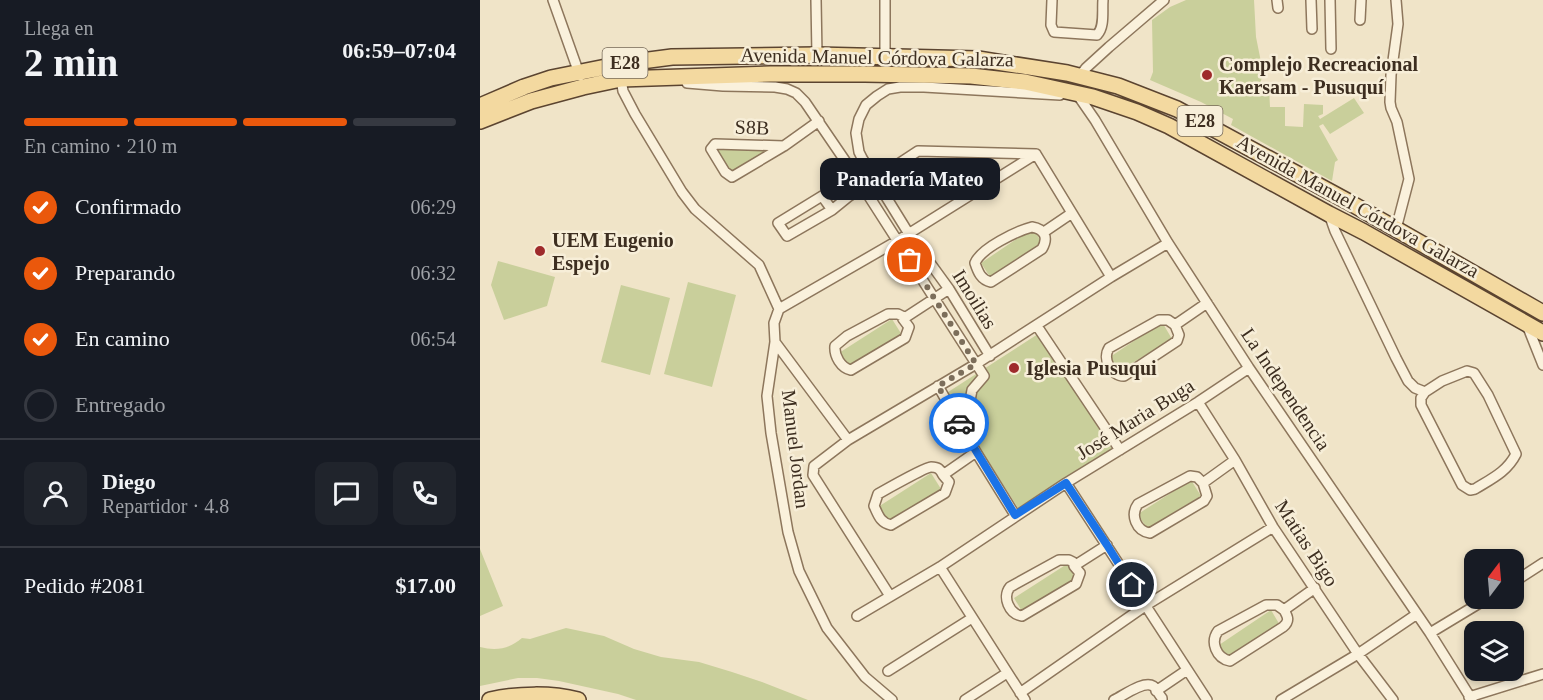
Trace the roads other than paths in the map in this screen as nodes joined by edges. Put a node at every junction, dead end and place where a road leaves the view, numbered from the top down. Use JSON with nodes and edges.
{"nodes":[{"id":1,"x":553,"y":0,"type":"edge"},
{"id":2,"x":816,"y":0,"type":"edge"},
{"id":3,"x":885,"y":0,"type":"edge"},
{"id":4,"x":1052,"y":0,"type":"edge"},
{"id":5,"x":1103,"y":0,"type":"edge"},
{"id":6,"x":1164,"y":0,"type":"edge"},
{"id":7,"x":1311,"y":0,"type":"edge"},
{"id":8,"x":1330,"y":0,"type":"edge"},
{"id":9,"x":1360,"y":0,"type":"edge"},
{"id":10,"x":1396,"y":0,"type":"edge"},
{"id":11,"x":1360,"y":20,"type":"dead end"},
{"id":12,"x":1312,"y":29,"type":"dead end"},
{"id":13,"x":1330,"y":49,"type":"dead end"},
{"id":14,"x":817,"y":55,"type":"junction"},
{"id":15,"x":885,"y":56,"type":"junction"},
{"id":16,"x":626,"y":63,"type":"junction"},
{"id":17,"x":1078,"y":76,"type":"junction"},
{"id":18,"x":658,"y":77,"type":"junction"},
{"id":19,"x":581,"y":79,"type":"junction"},
{"id":20,"x":621,"y":80,"type":"junction"},
{"id":21,"x":1077,"y":93,"type":"junction"},
{"id":22,"x":480,"y":106,"type":"edge"},
{"id":23,"x":480,"y":121,"type":"edge"},
{"id":24,"x":819,"y":121,"type":"junction"},
{"id":25,"x":784,"y":146,"type":"junction"},
{"id":26,"x":1036,"y":154,"type":"junction"},
{"id":27,"x":876,"y":180,"type":"junction"},
{"id":28,"x":863,"y":187,"type":"junction"},
{"id":29,"x":832,"y":210,"type":"junction"},
{"id":30,"x":1072,"y":213,"type":"junction"},
{"id":31,"x":1329,"y":214,"type":"junction"},
{"id":32,"x":1396,"y":229,"type":"junction"},
{"id":33,"x":1044,"y":232,"type":"junction"},
{"id":34,"x":909,"y":234,"type":"junction"},
{"id":35,"x":897,"y":240,"type":"junction"},
{"id":36,"x":1168,"y":243,"type":"junction"},
{"id":37,"x":1112,"y":278,"type":"junction"},
{"id":38,"x":949,"y":289,"type":"junction"},
{"id":39,"x":936,"y":298,"type":"junction"},
{"id":40,"x":1207,"y":303,"type":"junction"},
{"id":41,"x":779,"y":309,"type":"junction"},
{"id":42,"x":1543,"y":313,"type":"edge"},
{"id":43,"x":903,"y":319,"type":"junction"},
{"id":44,"x":1175,"y":325,"type":"junction"},
{"id":45,"x":1527,"y":325,"type":"junction"},
{"id":46,"x":1037,"y":326,"type":"junction"},
{"id":47,"x":1543,"y":333,"type":"edge"},
{"id":48,"x":775,"y":342,"type":"junction"},
{"id":49,"x":990,"y":356,"type":"junction"},
{"id":50,"x":976,"y":364,"type":"junction"},
{"id":51,"x":1543,"y":365,"type":"edge"},
{"id":52,"x":1249,"y":368,"type":"junction"},
{"id":53,"x":938,"y":386,"type":"junction"},
{"id":54,"x":1425,"y":392,"type":"junction"},
{"id":55,"x":1198,"y":402,"type":"junction"},
{"id":56,"x":979,"y":423,"type":"dead end"},
{"id":57,"x":848,"y":440,"type":"junction"},
{"id":58,"x":1120,"y":450,"type":"junction"},
{"id":59,"x":976,"y":452,"type":"junction"},
{"id":60,"x":1235,"y":460,"type":"junction"},
{"id":61,"x":943,"y":475,"type":"junction"},
{"id":62,"x":1066,"y":483,"type":"junction"},
{"id":63,"x":1203,"y":483,"type":"junction"},
{"id":64,"x":1015,"y":515,"type":"junction"},
{"id":65,"x":1273,"y":526,"type":"junction"},
{"id":66,"x":1107,"y":545,"type":"junction"},
{"id":67,"x":1543,"y":563,"type":"edge"},
{"id":68,"x":1074,"y":566,"type":"junction"},
{"id":69,"x":940,"y":567,"type":"junction"},
{"id":70,"x":1524,"y":575,"type":"edge"},
{"id":71,"x":1315,"y":588,"type":"junction"},
{"id":72,"x":890,"y":596,"type":"junction"},
{"id":73,"x":1145,"y":606,"type":"junction"},
{"id":74,"x":1470,"y":609,"type":"edge"},
{"id":75,"x":1284,"y":610,"type":"junction"},
{"id":76,"x":1417,"y":614,"type":"junction"},
{"id":77,"x":857,"y":616,"type":"dead end"},
{"id":78,"x":972,"y":618,"type":"junction"},
{"id":79,"x":1430,"y":633,"type":"junction"},
{"id":80,"x":1358,"y":654,"type":"junction"},
{"id":81,"x":1187,"y":670,"type":"junction"},
{"id":82,"x":888,"y":671,"type":"dead end"},
{"id":83,"x":1007,"y":673,"type":"junction"},
{"id":84,"x":1543,"y":674,"type":"edge"},
{"id":85,"x":1156,"y":691,"type":"junction"},
{"id":86,"x":1023,"y":697,"type":"edge"},
{"id":87,"x":1471,"y":698,"type":"edge"},
{"id":88,"x":490,"y":700,"type":"edge"},
{"id":89,"x":578,"y":700,"type":"edge"},
{"id":90,"x":892,"y":700,"type":"edge"},
{"id":91,"x":965,"y":700,"type":"edge"},
{"id":92,"x":1114,"y":700,"type":"edge"},
{"id":93,"x":1162,"y":700,"type":"edge"},
{"id":94,"x":1207,"y":700,"type":"edge"},
{"id":95,"x":1281,"y":700,"type":"edge"},
{"id":96,"x":1393,"y":700,"type":"edge"}],
"edges":[{"from":1,"to":19,"type":"street"},
{"from":2,"to":14,"type":"street"},
{"from":3,"to":15,"type":"street"},
{"from":4,"to":5,"type":"street"},
{"from":6,"to":17,"type":"street"},
{"from":7,"to":12,"type":"street"},
{"from":8,"to":13,"type":"street"},
{"from":9,"to":11,"type":"street"},
{"from":10,"to":32,"type":"street"},
{"from":14,"to":15,"type":"main road","name":"Avenida Manuel Córdova Galarza","number":"E28"},
{"from":14,"to":16,"type":"main road","name":"Avenida Manuel Córdova Galarza","number":"E28"},
{"from":15,"to":17,"type":"main road","name":"Avenida Manuel Córdova Galarza","number":"E28"},
{"from":16,"to":19,"type":"main road","name":"Avenida Manuel Córdova Galarza","number":"E28"},
{"from":16,"to":20,"type":"street"},
{"from":17,"to":21,"type":"street"},
{"from":17,"to":32,"type":"main road","name":"Avenida Manuel Córdova Galarza","number":"E28"},
{"from":18,"to":20,"type":"main road","name":"Avenida Manuel Córdova Galarza","number":"E28"},
{"from":18,"to":21,"type":"main road","name":"Avenida Manuel Córdova Galarza","number":"E28"},
{"from":18,"to":24,"type":"street"},
{"from":19,"to":20,"type":"main road","name":"Avenida Manuel Córdova Galarza","number":"E28"},
{"from":19,"to":22,"type":"main road","name":"Avenida Manuel Córdova Galarza","number":"E28"},
{"from":19,"to":23,"type":"main road","name":"Avenida Manuel Córdova Galarza","number":"E28"},
{"from":20,"to":41,"type":"street"},
{"from":21,"to":27,"type":"street","name":"Imoilias"},
{"from":21,"to":31,"type":"main road","name":"Avenida Manuel Córdova Galarza","number":"E28"},
{"from":21,"to":36,"type":"street","name":"La Independencia"},
{"from":24,"to":25,"type":"street","name":"S8B"},
{"from":24,"to":28,"type":"street"},
{"from":25,"to":25,"type":"street","name":"S8B"},
{"from":26,"to":27,"type":"street"},
{"from":26,"to":30,"type":"street"},
{"from":26,"to":34,"type":"street"},
{"from":27,"to":28,"type":"street"},
{"from":27,"to":34,"type":"street","name":"Imoilias"},
{"from":28,"to":29,"type":"street"},
{"from":28,"to":35,"type":"street"},
{"from":29,"to":29,"type":"street"},
{"from":30,"to":33,"type":"street"},
{"from":30,"to":37,"type":"street"},
{"from":31,"to":45,"type":"main road","name":"Avenida Manuel Córdova Galarza","number":"E28"},
{"from":31,"to":54,"type":"street"},
{"from":32,"to":42,"type":"main road","name":"Avenida Manuel Córdova Galarza","number":"E28"},
{"from":33,"to":33,"type":"street"},
{"from":34,"to":35,"type":"street"},
{"from":34,"to":38,"type":"street","name":"Imoilias"},
{"from":35,"to":39,"type":"street"},
{"from":35,"to":41,"type":"street"},
{"from":36,"to":37,"type":"street"},
{"from":36,"to":40,"type":"street","name":"La Independencia"},
{"from":37,"to":46,"type":"street"},
{"from":38,"to":39,"type":"street"},
{"from":38,"to":49,"type":"street","name":"Imoilias"},
{"from":39,"to":43,"type":"street"},
{"from":39,"to":50,"type":"street"},
{"from":40,"to":44,"type":"street"},
{"from":40,"to":52,"type":"street","name":"La Independencia"},
{"from":41,"to":48,"type":"street","name":"Manuel Jordan"},
{"from":43,"to":43,"type":"street"},
{"from":44,"to":44,"type":"street"},
{"from":45,"to":47,"type":"main road","name":"Avenida Manuel Córdova Galarza","number":"E28"},
{"from":45,"to":51,"type":"street"},
{"from":46,"to":49,"type":"street"},
{"from":46,"to":58,"type":"street"},
{"from":48,"to":57,"type":"street"},
{"from":48,"to":90,"type":"street","name":"Manuel Jordan"},
{"from":49,"to":50,"type":"street"},
{"from":50,"to":53,"type":"street"},
{"from":50,"to":56,"type":"street"},
{"from":52,"to":55,"type":"street","name":"José Maria Buga"},
{"from":52,"to":76,"type":"street","name":"La Independencia"},
{"from":53,"to":57,"type":"street"},
{"from":53,"to":59,"type":"street"},
{"from":54,"to":54,"type":"street"},
{"from":55,"to":58,"type":"street","name":"José Maria Buga"},
{"from":55,"to":60,"type":"street","name":"Matias Bigo"},
{"from":57,"to":72,"type":"street"},
{"from":58,"to":62,"type":"street","name":"José Maria Buga"},
{"from":59,"to":61,"type":"street"},
{"from":59,"to":64,"type":"street"},
{"from":60,"to":63,"type":"street"},
{"from":60,"to":65,"type":"street","name":"Matias Bigo"},
{"from":61,"to":61,"type":"street"},
{"from":62,"to":64,"type":"street","name":"José Maria Buga"},
{"from":62,"to":66,"type":"street"},
{"from":63,"to":63,"type":"street"},
{"from":64,"to":69,"type":"street","name":"José Maria Buga"},
{"from":65,"to":71,"type":"street","name":"Matias Bigo"},
{"from":65,"to":73,"type":"street"},
{"from":66,"to":68,"type":"street"},
{"from":66,"to":73,"type":"street"},
{"from":67,"to":70,"type":"street"},
{"from":68,"to":68,"type":"street"},
{"from":69,"to":72,"type":"street","name":"José Maria Buga"},
{"from":69,"to":78,"type":"street"},
{"from":71,"to":75,"type":"street"},
{"from":71,"to":80,"type":"street","name":"Matias Bigo"},
{"from":72,"to":77,"type":"street","name":"José Maria Buga"},
{"from":73,"to":81,"type":"street"},
{"from":73,"to":86,"type":"street"},
{"from":74,"to":79,"type":"street"},
{"from":75,"to":75,"type":"street"},
{"from":76,"to":79,"type":"street","name":"La Independencia"},
{"from":76,"to":80,"type":"street"},
{"from":78,"to":82,"type":"street"},
{"from":78,"to":83,"type":"street"},
{"from":79,"to":87,"type":"street","name":"La Independencia"},
{"from":80,"to":95,"type":"street"},
{"from":80,"to":96,"type":"street","name":"Matias Bigo"},
{"from":81,"to":85,"type":"street"},
{"from":81,"to":94,"type":"street"},
{"from":83,"to":86,"type":"street"},
{"from":83,"to":91,"type":"street"},
{"from":84,"to":87,"type":"street"},
{"from":85,"to":92,"type":"street"},
{"from":85,"to":93,"type":"street"},
{"from":88,"to":89,"type":"main road"}]}
